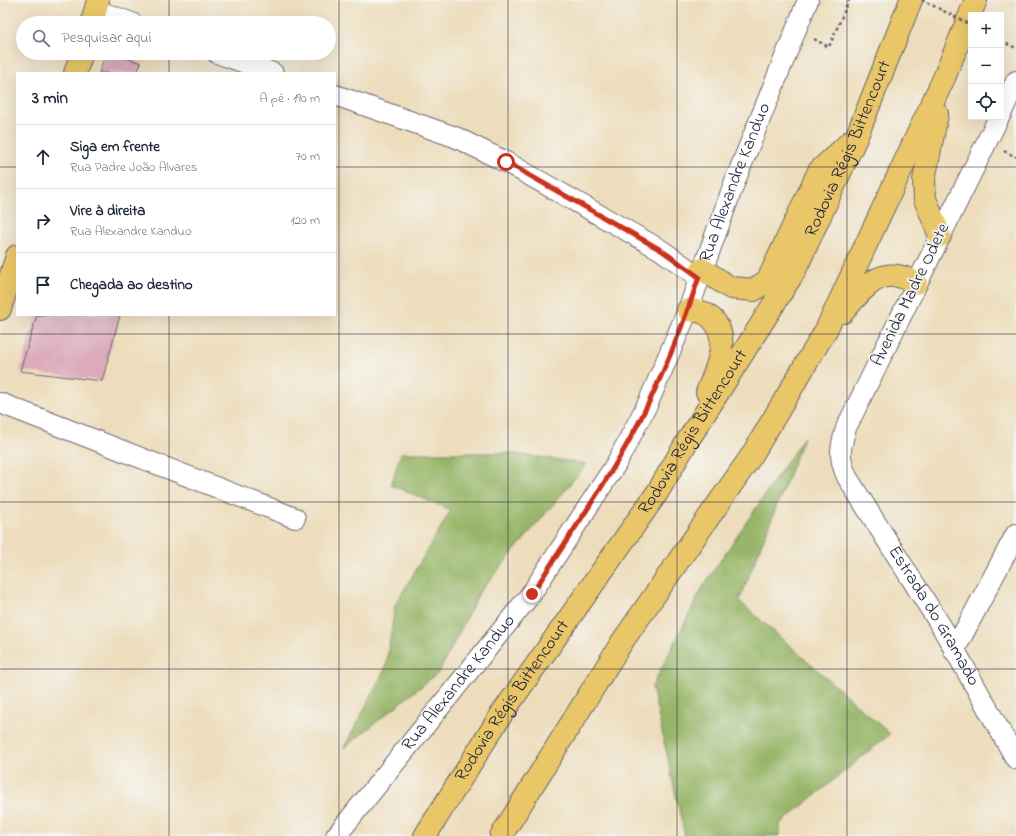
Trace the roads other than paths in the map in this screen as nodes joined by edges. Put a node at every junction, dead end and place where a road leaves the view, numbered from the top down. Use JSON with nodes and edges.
{"nodes":[{"id":1,"x":808,"y":0,"type":"edge"},
{"id":2,"x":911,"y":0,"type":"edge"},
{"id":3,"x":976,"y":0,"type":"edge"},
{"id":4,"x":95,"y":11,"type":"edge"},
{"id":5,"x":110,"y":16,"type":"edge"},
{"id":6,"x":80,"y":60,"type":"edge"},
{"id":7,"x":237,"y":60,"type":"edge"},
{"id":8,"x":76,"y":72,"type":"edge"},
{"id":9,"x":270,"y":72,"type":"edge"},
{"id":10,"x":944,"y":78,"type":"junction"},
{"id":11,"x":1016,"y":81,"type":"edge"},
{"id":12,"x":336,"y":95,"type":"edge"},
{"id":13,"x":1004,"y":107,"type":"edge"},
{"id":14,"x":998,"y":120,"type":"edge"},
{"id":15,"x":856,"y":138,"type":"junction"},
{"id":16,"x":940,"y":236,"type":"junction"},
{"id":17,"x":16,"y":259,"type":"edge"},
{"id":18,"x":701,"y":273,"type":"junction"},
{"id":19,"x":916,"y":283,"type":"junction"},
{"id":20,"x":0,"y":308,"type":"edge"},
{"id":21,"x":688,"y":310,"type":"junction"},
{"id":22,"x":826,"y":330,"type":"junction"},
{"id":23,"x":0,"y":403,"type":"edge"},
{"id":24,"x":685,"y":445,"type":"junction"},
{"id":25,"x":846,"y":477,"type":"joint"},
{"id":26,"x":295,"y":518,"type":"dead end"},
{"id":27,"x":1016,"y":534,"type":"edge"},
{"id":28,"x":954,"y":651,"type":"junction"},
{"id":29,"x":1016,"y":759,"type":"edge"},
{"id":30,"x":336,"y":836,"type":"edge"},
{"id":31,"x":425,"y":836,"type":"edge"},
{"id":32,"x":501,"y":836,"type":"edge"}],
"edges":[{"from":1,"to":18,"type":"street","name":"Rua Alexandre Kanduo"},
{"from":2,"to":15,"type":"main road","name":"Rodovia Régis Bittencourt"},
{"from":3,"to":10,"type":"main road"},
{"from":4,"to":5,"type":"street"},
{"from":6,"to":8,"type":"main road"},
{"from":7,"to":9,"type":"street"},
{"from":10,"to":16,"type":"main road"},
{"from":10,"to":22,"type":"main road"},
{"from":11,"to":13,"type":"street"},
{"from":12,"to":18,"type":"street"},
{"from":14,"to":16,"type":"street","name":"Avenida Madre Odete"},
{"from":15,"to":18,"type":"main road"},
{"from":15,"to":24,"type":"main road","name":"Rodovia Régis Bittencourt"},
{"from":16,"to":19,"type":"street","name":"Avenida Madre Odete"},
{"from":17,"to":20,"type":"main road"},
{"from":18,"to":21,"type":"street","name":"Rua Alexandre Kanduo"},
{"from":19,"to":22,"type":"main road"},
{"from":19,"to":25,"type":"street","name":"Avenida Madre Odete"},
{"from":21,"to":24,"type":"main road"},
{"from":21,"to":30,"type":"street","name":"Rua Alexandre Kanduo"},
{"from":22,"to":32,"type":"main road"},
{"from":23,"to":26,"type":"street"},
{"from":24,"to":31,"type":"main road","name":"Rodovia Régis Bittencourt"},
{"from":25,"to":28,"type":"street","name":"Estrada do Gramado"},
{"from":27,"to":28,"type":"street"},
{"from":28,"to":29,"type":"street","name":"Estrada do Gramado"}]}
